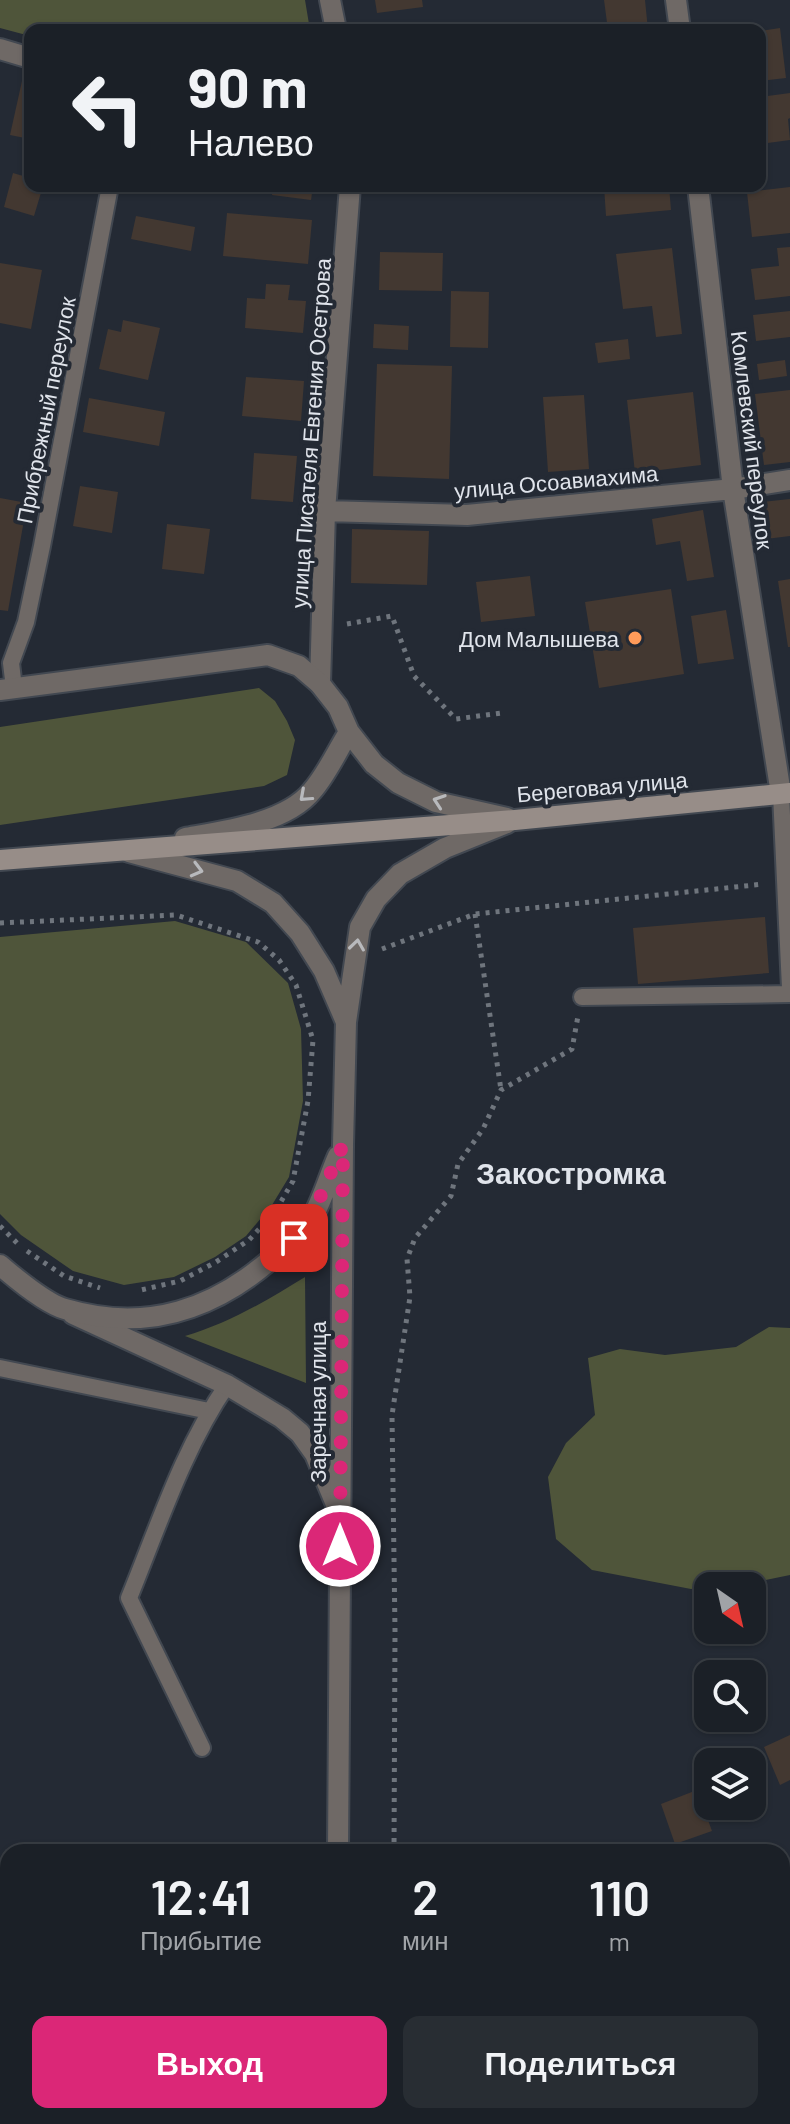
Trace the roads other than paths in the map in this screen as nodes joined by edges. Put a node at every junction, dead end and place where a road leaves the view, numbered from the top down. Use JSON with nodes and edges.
{"nodes":[{"id":1,"x":330,"y":0,"type":"edge"},
{"id":2,"x":676,"y":0,"type":"edge"},
{"id":3,"x":335,"y":24,"type":"edge"},
{"id":4,"x":679,"y":24,"type":"edge"},
{"id":5,"x":0,"y":49,"type":"edge"},
{"id":6,"x":24,"y":56,"type":"edge"},
{"id":7,"x":109,"y":192,"type":"edge"},
{"id":8,"x":350,"y":192,"type":"edge"},
{"id":9,"x":699,"y":192,"type":"edge"},
{"id":10,"x":790,"y":480,"type":"edge"},
{"id":11,"x":733,"y":489,"type":"junction"},
{"id":12,"x":325,"y":511,"type":"junction"},
{"id":13,"x":320,"y":684,"type":"junction"},
{"id":14,"x":7,"y":689,"type":"edge"},
{"id":15,"x":349,"y":732,"type":"junction"},
{"id":16,"x":786,"y":793,"type":"edge"},
{"id":17,"x":515,"y":820,"type":"junction"},
{"id":18,"x":122,"y":850,"type":"junction"},
{"id":19,"x":0,"y":860,"type":"edge"},
{"id":20,"x":790,"y":988,"type":"edge"},
{"id":21,"x":790,"y":994,"type":"edge"},
{"id":22,"x":582,"y":997,"type":"road end"},
{"id":23,"x":346,"y":1022,"type":"junction"},
{"id":24,"x":343,"y":1145,"type":"junction"},
{"id":25,"x":0,"y":1265,"type":"edge"},
{"id":26,"x":62,"y":1309,"type":"junction"},
{"id":27,"x":0,"y":1368,"type":"edge"},
{"id":28,"x":227,"y":1385,"type":"junction"},
{"id":29,"x":209,"y":1411,"type":"junction"},
{"id":30,"x":340,"y":1515,"type":"junction"},
{"id":31,"x":202,"y":1748,"type":"dead end"},
{"id":32,"x":338,"y":1844,"type":"edge"}],
"edges":[{"from":1,"to":3,"type":"street"},
{"from":2,"to":4,"type":"street"},
{"from":5,"to":6,"type":"street"},
{"from":7,"to":14,"type":"lane","name":"Прибрежный переулок"},
{"from":8,"to":12,"type":"street","name":"улица Писателя Евгения Осетрова"},
{"from":9,"to":11,"type":"street","name":"Комлевский переулок"},
{"from":10,"to":11,"type":"street","name":"улица Осоавиахима"},
{"from":11,"to":12,"type":"street","name":"улица Осоавиахима"},
{"from":11,"to":16,"type":"street","name":"Комлевский переулок"},
{"from":12,"to":13,"type":"street","name":"улица Писателя Евгения Осетрова"},
{"from":13,"to":14,"type":"street"},
{"from":13,"to":15,"type":"street","name":"Береговая улица"},
{"from":17,"to":15,"type":"street","name":"Береговая улица","one_way":true},
{"from":15,"to":18,"type":"street","one_way":true},
{"from":16,"to":17,"type":"main road","name":"Береговая улица"},
{"from":16,"to":20,"type":"lane"},
{"from":17,"to":18,"type":"main road"},
{"from":23,"to":17,"type":"street","name":"Заречная улица","one_way":true},
{"from":18,"to":19,"type":"main road"},
{"from":18,"to":23,"type":"street","one_way":true},
{"from":21,"to":22,"type":"lane"},
{"from":23,"to":24,"type":"street","name":"Заречная улица"},
{"from":24,"to":26,"type":"street"},
{"from":24,"to":30,"type":"street","name":"Заречная улица"},
{"from":25,"to":26,"type":"street"},
{"from":26,"to":28,"type":"street"},
{"from":27,"to":29,"type":"lane"},
{"from":28,"to":29,"type":"lane"},
{"from":28,"to":30,"type":"street"},
{"from":29,"to":31,"type":"lane"},
{"from":30,"to":32,"type":"street","name":"Заречная улица"}]}
